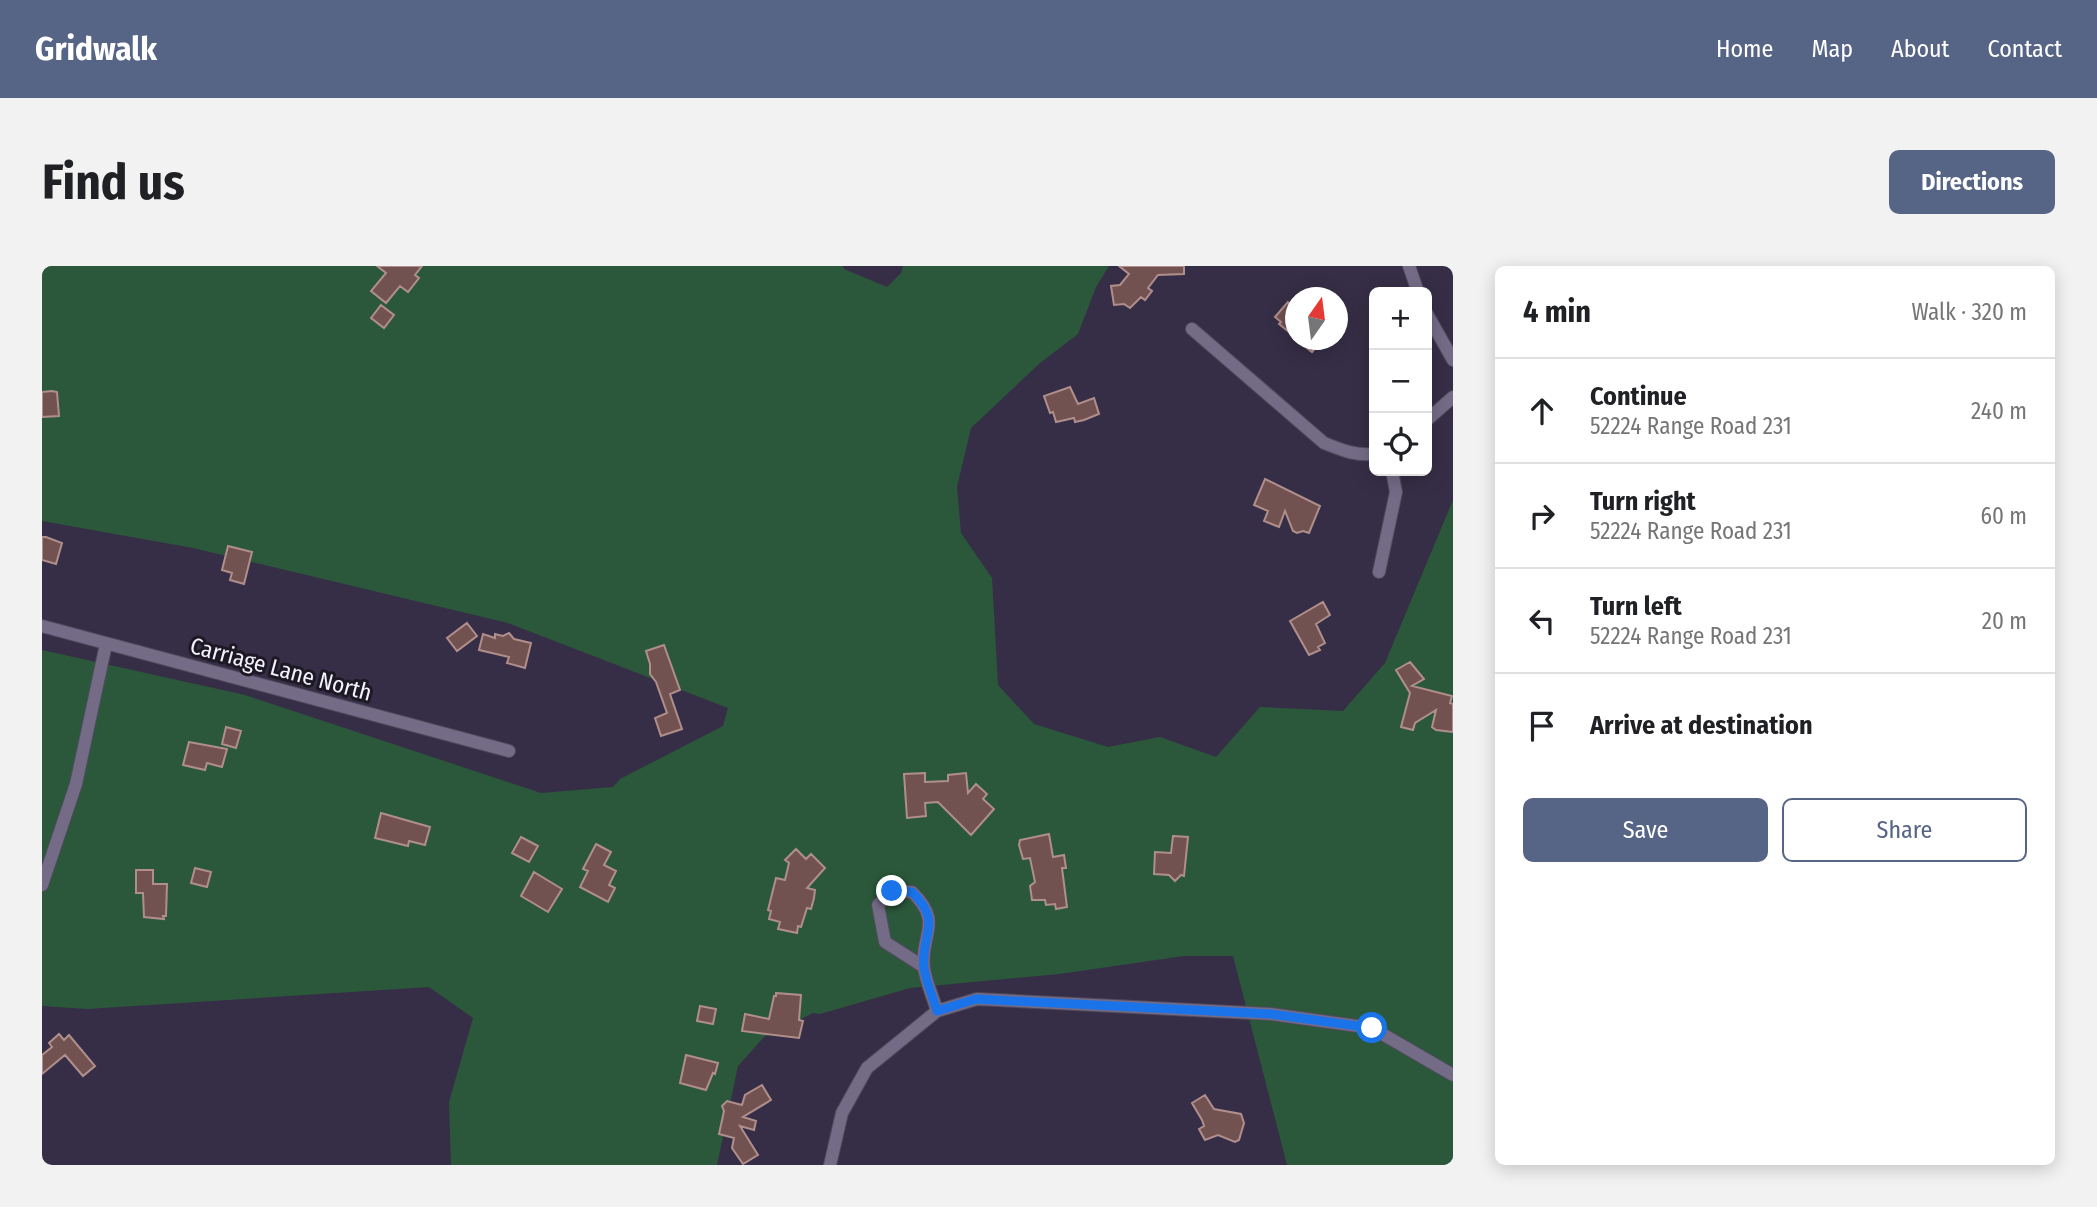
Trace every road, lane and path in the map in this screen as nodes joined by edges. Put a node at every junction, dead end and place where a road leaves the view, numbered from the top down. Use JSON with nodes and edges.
{"nodes":[{"id":1,"x":1409,"y":266,"type":"edge"},
{"id":2,"x":1416,"y":287,"type":"edge"},
{"id":3,"x":1432,"y":323,"type":"edge"},
{"id":4,"x":1192,"y":329,"type":"dead end"},
{"id":5,"x":1453,"y":360,"type":"edge"},
{"id":6,"x":1453,"y":397,"type":"edge"},
{"id":7,"x":1432,"y":416,"type":"edge"},
{"id":8,"x":1369,"y":454,"type":"edge"},
{"id":9,"x":1393,"y":476,"type":"edge"},
{"id":10,"x":1379,"y":572,"type":"dead end"},
{"id":11,"x":42,"y":626,"type":"edge"},
{"id":12,"x":106,"y":644,"type":"junction"},
{"id":13,"x":509,"y":751,"type":"dead end"},
{"id":14,"x":42,"y":885,"type":"edge"},
{"id":15,"x":924,"y":967,"type":"junction"},
{"id":16,"x":937,"y":1011,"type":"junction"},
{"id":17,"x":1453,"y":1075,"type":"edge"},
{"id":18,"x":830,"y":1165,"type":"edge"}],
"edges":[{"from":1,"to":2,"type":"street"},
{"from":3,"to":5,"type":"street"},
{"from":4,"to":8,"type":"street"},
{"from":6,"to":7,"type":"street"},
{"from":9,"to":10,"type":"street"},
{"from":11,"to":12,"type":"street","name":"Carriage Lane North"},
{"from":12,"to":13,"type":"street","name":"Carriage Lane North"},
{"from":12,"to":14,"type":"street"},
{"from":15,"to":15,"type":"street"},
{"from":15,"to":16,"type":"street"},
{"from":16,"to":17,"type":"street"},
{"from":16,"to":18,"type":"street"}]}
